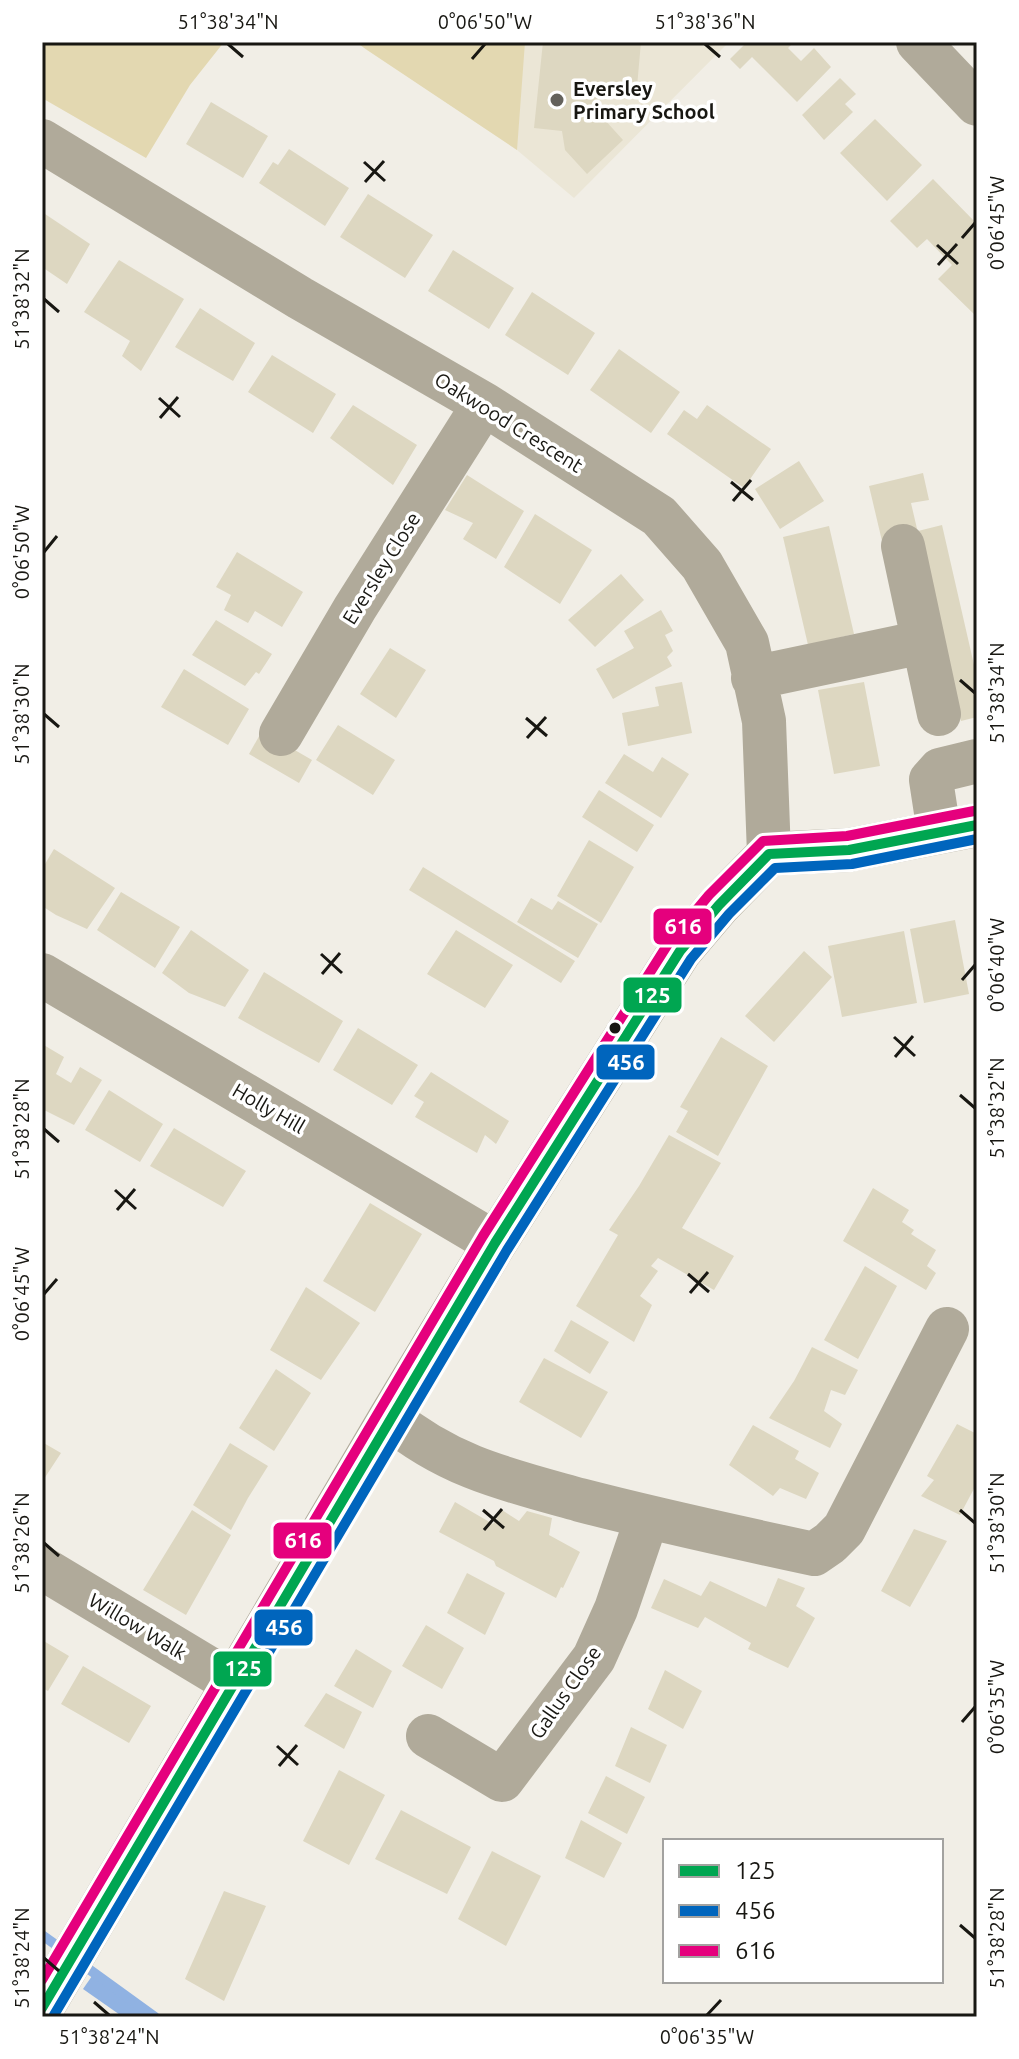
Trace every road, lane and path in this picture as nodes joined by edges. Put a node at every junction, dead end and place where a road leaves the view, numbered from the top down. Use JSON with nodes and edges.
{"nodes":[{"id":1,"x":918,"y":42,"type":"edge"},
{"id":2,"x":977,"y":103,"type":"edge"},
{"id":3,"x":42,"y":141,"type":"edge"},
{"id":4,"x":484,"y":404,"type":"junction"},
{"id":5,"x":903,"y":546,"type":"dead end"},
{"id":6,"x":923,"y":642,"type":"junction"},
{"id":7,"x":753,"y":678,"type":"junction"},
{"id":8,"x":939,"y":714,"type":"dead end"},
{"id":9,"x":281,"y":734,"type":"dead end"},
{"id":10,"x":977,"y":761,"type":"edge"},
{"id":11,"x":958,"y":828,"type":"edge"},
{"id":12,"x":769,"y":854,"type":"junction"},
{"id":13,"x":42,"y":975,"type":"edge"},
{"id":14,"x":495,"y":1243,"type":"junction"},
{"id":15,"x":947,"y":1329,"type":"dead end"},
{"id":16,"x":390,"y":1418,"type":"junction"},
{"id":17,"x":647,"y":1518,"type":"junction"},
{"id":18,"x":42,"y":1568,"type":"edge"},
{"id":19,"x":233,"y":1683,"type":"junction"},
{"id":20,"x":428,"y":1736,"type":"dead end"},
{"id":21,"x":42,"y":2008,"type":"edge"}],
"edges":[{"from":1,"to":2,"type":"street"},
{"from":3,"to":4,"type":"street","name":"Oakwood Crescent"},
{"from":4,"to":7,"type":"street","name":"Oakwood Crescent"},
{"from":4,"to":9,"type":"street","name":"Eversley Close"},
{"from":5,"to":6,"type":"street"},
{"from":6,"to":7,"type":"street"},
{"from":6,"to":8,"type":"street"},
{"from":7,"to":12,"type":"street","name":"Oakwood Crescent"},
{"from":10,"to":11,"type":"street"},
{"from":11,"to":12,"type":"street"},
{"from":12,"to":14,"type":"street"},
{"from":13,"to":14,"type":"street","name":"Holly Hill"},
{"from":14,"to":16,"type":"street"},
{"from":15,"to":17,"type":"street"},
{"from":16,"to":17,"type":"street"},
{"from":16,"to":19,"type":"street"},
{"from":17,"to":20,"type":"street","name":"Gallus Close"},
{"from":18,"to":19,"type":"street","name":"Willow Walk"},
{"from":19,"to":21,"type":"street"}]}
